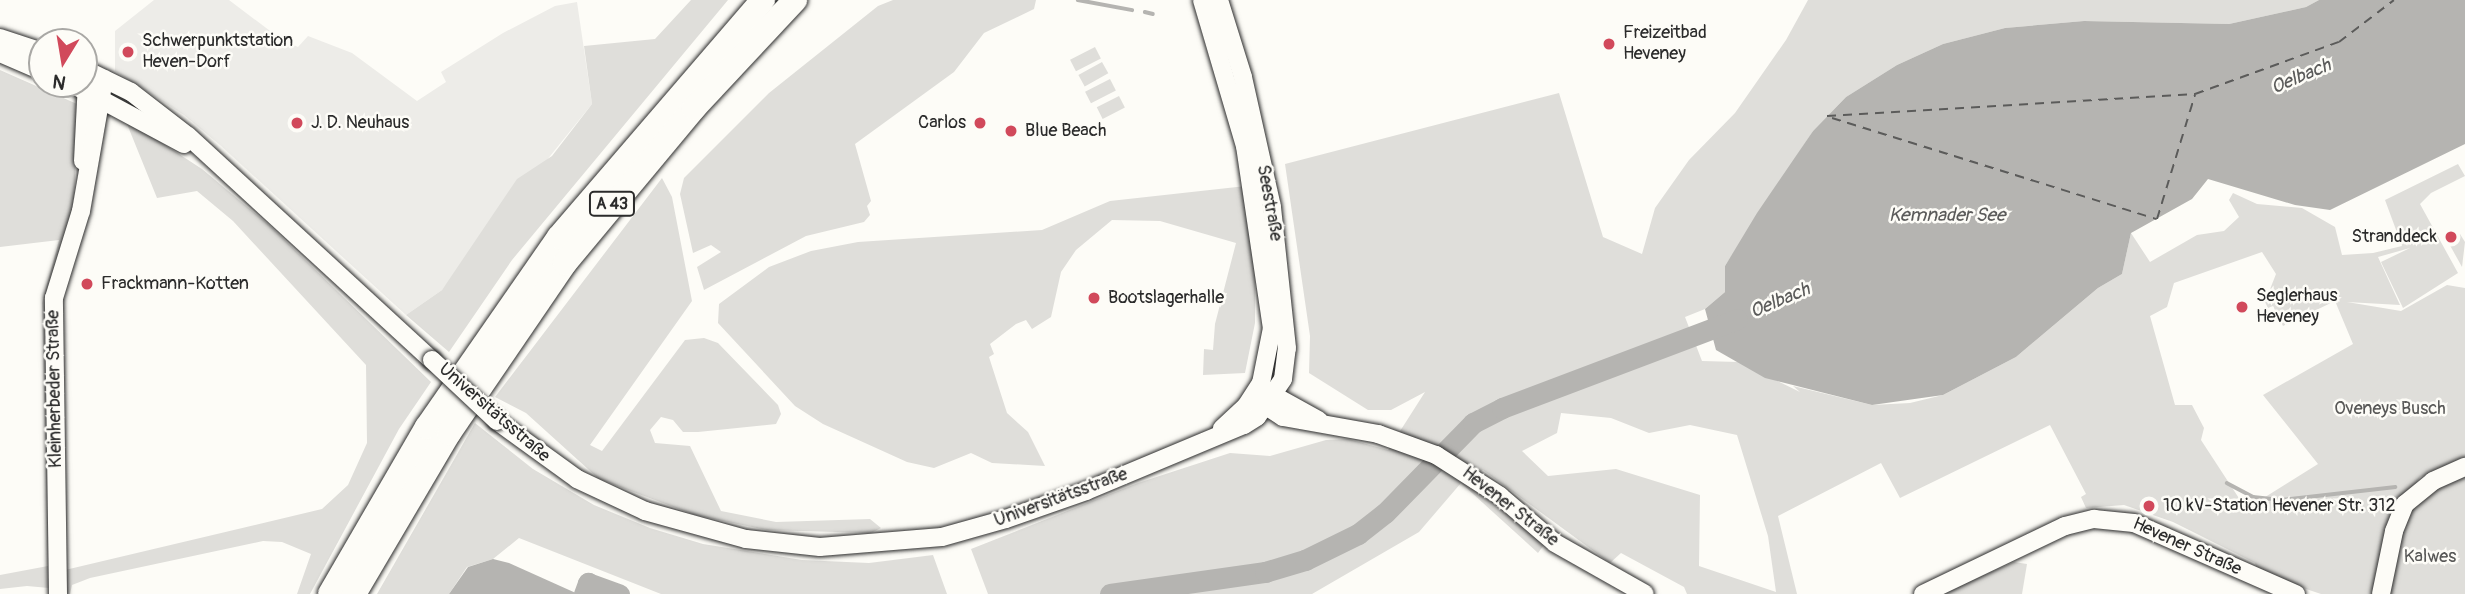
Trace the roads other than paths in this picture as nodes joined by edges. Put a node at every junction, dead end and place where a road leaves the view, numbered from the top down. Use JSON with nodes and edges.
{"nodes":[{"id":1,"x":763,"y":0,"type":"edge"},
{"id":2,"x":795,"y":0,"type":"edge"},
{"id":3,"x":1202,"y":0,"type":"edge"},
{"id":4,"x":1219,"y":0,"type":"edge"},
{"id":5,"x":0,"y":38,"type":"edge"},
{"id":6,"x":28,"y":47,"type":"edge"},
{"id":7,"x":0,"y":53,"type":"edge"},
{"id":8,"x":28,"y":65,"type":"edge"},
{"id":9,"x":98,"y":76,"type":"edge"},
{"id":10,"x":98,"y":97,"type":"edge"},
{"id":11,"x":87,"y":98,"type":"edge"},
{"id":12,"x":250,"y":190,"type":"junction"},
{"id":13,"x":1257,"y":389,"type":"junction"},
{"id":14,"x":1270,"y":399,"type":"junction"},
{"id":15,"x":1194,"y":448,"type":"junction"},
{"id":16,"x":2465,"y":467,"type":"edge"},
{"id":17,"x":58,"y":594,"type":"edge"},
{"id":18,"x":330,"y":594,"type":"edge"},
{"id":19,"x":354,"y":594,"type":"edge"},
{"id":20,"x":1645,"y":594,"type":"edge"},
{"id":21,"x":1923,"y":594,"type":"edge"},
{"id":22,"x":2295,"y":594,"type":"edge"},
{"id":23,"x":2381,"y":594,"type":"edge"}],
"edges":[{"from":1,"to":18,"type":"highway","number":"A 43"},
{"from":2,"to":19,"type":"highway","number":"A 43"},
{"from":3,"to":13,"type":"street","name":"Seestraße"},
{"from":4,"to":14,"type":"street","name":"Seestraße"},
{"from":5,"to":6,"type":"street"},
{"from":7,"to":8,"type":"street"},
{"from":9,"to":12,"type":"street","name":"Universitätsstraße"},
{"from":10,"to":12,"type":"street","name":"Universitätsstraße"},
{"from":11,"to":17,"type":"street","name":"Kleinherbeder Straße"},
{"from":12,"to":15,"type":"street","name":"Universitätsstraße","bridge":true},
{"from":13,"to":14,"type":"street"},
{"from":13,"to":15,"type":"street","name":"Universitätsstraße"},
{"from":14,"to":15,"type":"street","name":"Universitätsstraße"},
{"from":14,"to":20,"type":"street","name":"Hevener Straße"},
{"from":16,"to":23,"type":"street"},
{"from":21,"to":22,"type":"street","name":"Hevener Straße"}]}
